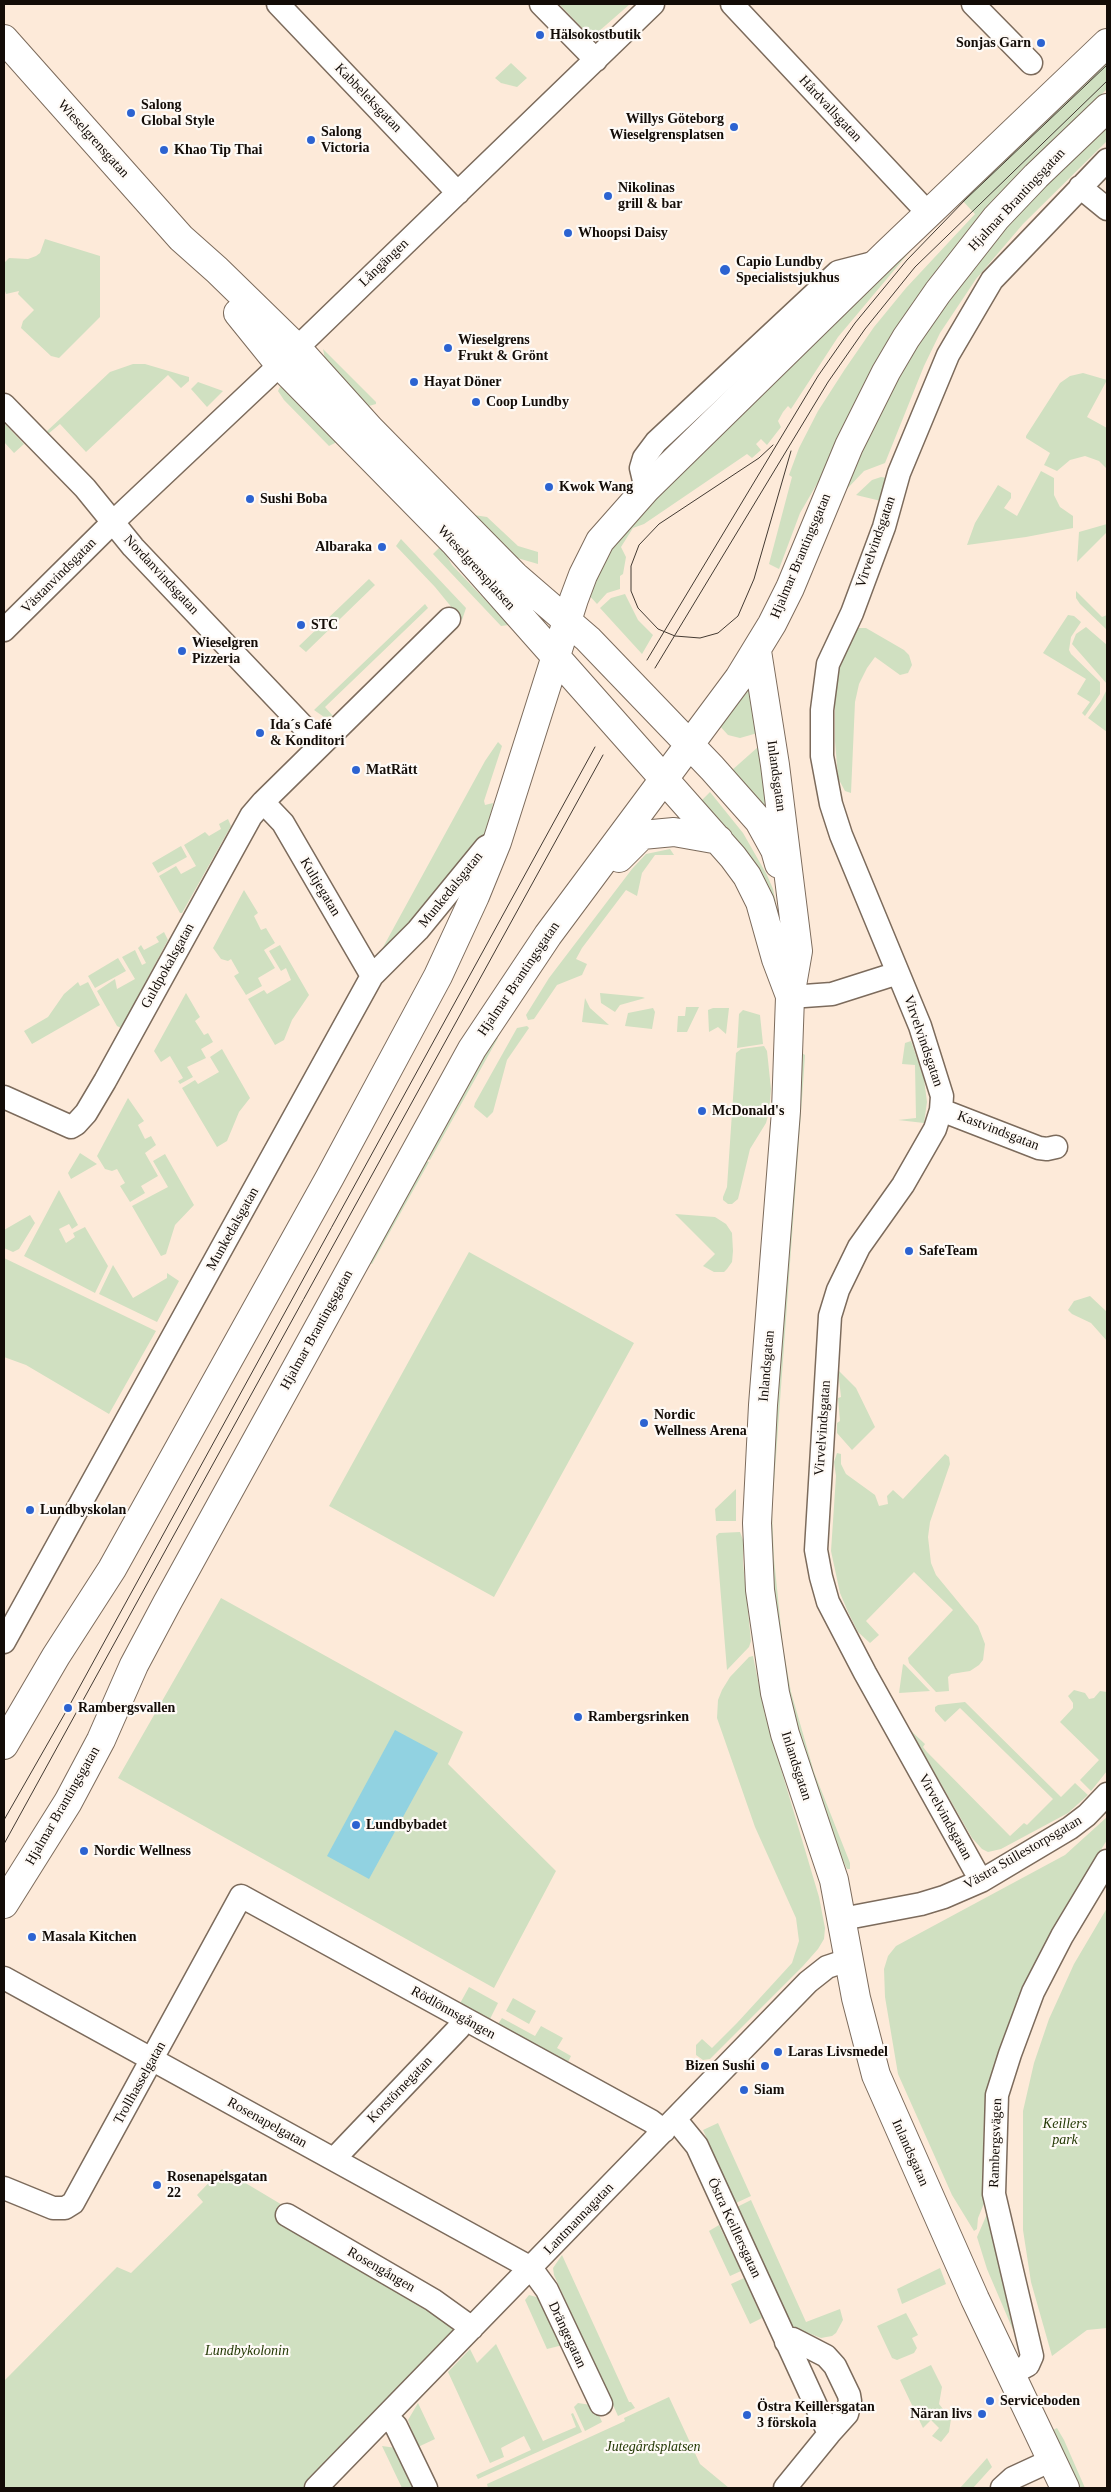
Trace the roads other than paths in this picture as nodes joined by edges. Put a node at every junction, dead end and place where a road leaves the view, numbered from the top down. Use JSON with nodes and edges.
{"nodes":[{"id":1,"x":278,"y":4,"type":"edge"},
{"id":2,"x":541,"y":4,"type":"edge"},
{"id":3,"x":653,"y":4,"type":"edge"},
{"id":4,"x":732,"y":4,"type":"edge"},
{"id":5,"x":973,"y":4,"type":"edge"},
{"id":6,"x":4,"y":39,"type":"edge"},
{"id":7,"x":1107,"y":42,"type":"edge"},
{"id":8,"x":596,"y":60,"type":"junction"},
{"id":9,"x":1031,"y":63,"type":"dead end"},
{"id":10,"x":1107,"y":108,"type":"edge"},
{"id":11,"x":1107,"y":160,"type":"edge"},
{"id":12,"x":1080,"y":187,"type":"junction"},
{"id":13,"x":458,"y":193,"type":"junction"},
{"id":14,"x":1107,"y":209,"type":"edge"},
{"id":15,"x":928,"y":213,"type":"junction"},
{"id":16,"x":877,"y":262,"type":"junction"},
{"id":17,"x":805,"y":303,"type":"junction"},
{"id":18,"x":786,"y":353,"type":"junction"},
{"id":19,"x":288,"y":356,"type":"junction"},
{"id":20,"x":4,"y":405,"type":"edge"},
{"id":21,"x":646,"y":489,"type":"junction"},
{"id":22,"x":113,"y":522,"type":"junction"},
{"id":23,"x":449,"y":619,"type":"dead end"},
{"id":24,"x":567,"y":622,"type":"junction"},
{"id":25,"x":4,"y":630,"type":"edge"},
{"id":26,"x":756,"y":651,"type":"junction"},
{"id":27,"x":556,"y":657,"type":"junction"},
{"id":28,"x":320,"y":744,"type":"junction"},
{"id":29,"x":690,"y":744,"type":"junction"},
{"id":30,"x":664,"y":778,"type":"junction"},
{"id":31,"x":263,"y":802,"type":"junction"},
{"id":32,"x":719,"y":840,"type":"junction"},
{"id":33,"x":497,"y":842,"type":"junction"},
{"id":34,"x":792,"y":902,"type":"junction"},
{"id":35,"x":570,"y":906,"type":"junction"},
{"id":36,"x":898,"y":973,"type":"junction"},
{"id":37,"x":372,"y":976,"type":"junction"},
{"id":38,"x":790,"y":997,"type":"junction"},
{"id":39,"x":4,"y":1097,"type":"edge"},
{"id":40,"x":941,"y":1110,"type":"junction"},
{"id":41,"x":1056,"y":1147,"type":"dead end"},
{"id":42,"x":4,"y":1642,"type":"edge"},
{"id":43,"x":4,"y":1745,"type":"edge"},
{"id":44,"x":1107,"y":1794,"type":"edge"},
{"id":45,"x":1107,"y":1861,"type":"edge"},
{"id":46,"x":981,"y":1881,"type":"junction"},
{"id":47,"x":241,"y":1896,"type":"joint"},
{"id":48,"x":4,"y":1904,"type":"edge"},
{"id":49,"x":842,"y":1919,"type":"junction"},
{"id":50,"x":848,"y":1960,"type":"junction"},
{"id":51,"x":4,"y":1978,"type":"edge"},
{"id":52,"x":463,"y":2018,"type":"junction"},
{"id":53,"x":153,"y":2060,"type":"junction"},
{"id":54,"x":666,"y":2129,"type":"junction"},
{"id":55,"x":334,"y":2159,"type":"junction"},
{"id":56,"x":4,"y":2188,"type":"edge"},
{"id":57,"x":287,"y":2215,"type":"dead end"},
{"id":58,"x":531,"y":2268,"type":"junction"},
{"id":59,"x":472,"y":2328,"type":"junction"},
{"id":60,"x":786,"y":2342,"type":"junction"},
{"id":61,"x":1010,"y":2374,"type":"junction"},
{"id":62,"x":601,"y":2404,"type":"dead end"},
{"id":63,"x":387,"y":2417,"type":"junction"},
{"id":64,"x":829,"y":2434,"type":"junction"},
{"id":65,"x":1052,"y":2460,"type":"junction"},
{"id":66,"x":316,"y":2488,"type":"edge"},
{"id":67,"x":426,"y":2488,"type":"edge"},
{"id":68,"x":785,"y":2488,"type":"edge"},
{"id":69,"x":1002,"y":2488,"type":"edge"},
{"id":70,"x":1065,"y":2488,"type":"edge"}],
"edges":[{"from":1,"to":13,"type":"street","name":"Kabbeleksgatan"},
{"from":2,"to":8,"type":"street"},
{"from":3,"to":8,"type":"street","name":"Långängen"},
{"from":4,"to":15,"type":"street","name":"Hårdvallsgatan"},
{"from":5,"to":9,"type":"street"},
{"from":6,"to":19,"type":"main road","name":"Wieselgrensgatan"},
{"from":7,"to":15,"type":"main road"},
{"from":8,"to":13,"type":"street","name":"Långängen"},
{"from":10,"to":26,"type":"main road","name":"Hjalmar Brantingsgatan"},
{"from":11,"to":12,"type":"street","name":"Virvelvindsgatan"},
{"from":12,"to":14,"type":"street"},
{"from":12,"to":36,"type":"street","name":"Virvelvindsgatan"},
{"from":13,"to":19,"type":"street","name":"Långängen"},
{"from":15,"to":16,"type":"main road"},
{"from":16,"to":17,"type":"street"},
{"from":16,"to":18,"type":"main road"},
{"from":17,"to":18,"type":"street"},
{"from":17,"to":21,"type":"street"},
{"from":18,"to":21,"type":"main road"},
{"from":19,"to":22,"type":"street","name":"Långängen"},
{"from":19,"to":24,"type":"main road","name":"Wieselgrensplatsen"},
{"from":19,"to":27,"type":"main road","name":"Wieselgrensplatsen"},
{"from":20,"to":22,"type":"street","name":"Nordanvindsgatan"},
{"from":21,"to":24,"type":"main road"},
{"from":22,"to":25,"type":"street","name":"Västanvindsgatan"},
{"from":22,"to":28,"type":"street","name":"Nordanvindsgatan"},
{"from":23,"to":28,"type":"street"},
{"from":24,"to":27,"type":"main road"},
{"from":24,"to":29,"type":"main road","name":"Wieselgrensplatsen"},
{"from":26,"to":29,"type":"main road","name":"Hjalmar Brantingsgatan"},
{"from":26,"to":34,"type":"main road","name":"Inlandsgatan"},
{"from":27,"to":30,"type":"main road","name":"Wieselgrensplatsen"},
{"from":27,"to":33,"type":"main road"},
{"from":28,"to":31,"type":"street"},
{"from":29,"to":30,"type":"main road","name":"Hjalmar Brantingsgatan"},
{"from":29,"to":34,"type":"main road","name":"Inlandsgatan"},
{"from":30,"to":32,"type":"main road","name":"Inlandsgatan"},
{"from":30,"to":35,"type":"main road","name":"Hjalmar Brantingsgatan"},
{"from":31,"to":37,"type":"street","name":"Kultjegatan"},
{"from":31,"to":39,"type":"street","name":"Guldpokalsgatan"},
{"from":32,"to":35,"type":"main road"},
{"from":32,"to":38,"type":"main road","name":"Inlandsgatan"},
{"from":33,"to":37,"type":"street","name":"Munkedalsgatan"},
{"from":33,"to":43,"type":"main road"},
{"from":34,"to":38,"type":"main road","name":"Inlandsgatan"},
{"from":35,"to":48,"type":"main road","name":"Hjalmar Brantingsgatan"},
{"from":36,"to":38,"type":"street"},
{"from":36,"to":40,"type":"street","name":"Virvelvindsgatan"},
{"from":37,"to":42,"type":"street","name":"Munkedalsgatan"},
{"from":38,"to":49,"type":"main road","name":"Inlandsgatan"},
{"from":40,"to":41,"type":"street","name":"Kastvindsgatan"},
{"from":40,"to":46,"type":"street","name":"Virvelvindsgatan"},
{"from":44,"to":46,"type":"street","name":"Västra Stillestorpsgatan"},
{"from":45,"to":61,"type":"street","name":"Rambergsvägen"},
{"from":46,"to":49,"type":"street","name":"Västra Stillestorpsgatan"},
{"from":47,"to":52,"type":"street","name":"Rödlönnsgången"},
{"from":47,"to":53,"type":"street","name":"Trollhasselgatan"},
{"from":49,"to":50,"type":"main road","name":"Inlandsgatan"},
{"from":50,"to":54,"type":"street","name":"Lantmannagatan"},
{"from":50,"to":61,"type":"main road","name":"Inlandsgatan"},
{"from":51,"to":53,"type":"street","name":"Rosenapelgatan"},
{"from":52,"to":54,"type":"street","name":"Rödlönnsgången"},
{"from":52,"to":55,"type":"street","name":"Korstörnegatan"},
{"from":53,"to":55,"type":"street","name":"Rosenapelgatan"},
{"from":53,"to":56,"type":"street","name":"Trollhasselgatan"},
{"from":54,"to":58,"type":"street","name":"Lantmannagatan"},
{"from":54,"to":60,"type":"street","name":"Östra Keillersgatan"},
{"from":55,"to":58,"type":"street","name":"Rosenapelgatan"},
{"from":57,"to":59,"type":"street","name":"Rosengången"},
{"from":58,"to":59,"type":"street","name":"Lantmannagatan"},
{"from":58,"to":62,"type":"street","name":"Drängegatan"},
{"from":59,"to":63,"type":"street","name":"Lantmannagatan"},
{"from":60,"to":64,"type":"street","name":"Östra Keillersgatan"},
{"from":60,"to":64,"type":"street"},
{"from":61,"to":65,"type":"main road","name":"Inlandsgatan"},
{"from":63,"to":66,"type":"street","name":"Lantmannagatan"},
{"from":63,"to":67,"type":"street"},
{"from":64,"to":68,"type":"street"},
{"from":65,"to":69,"type":"street"},
{"from":65,"to":70,"type":"main road","name":"Inlandsgatan"}]}
